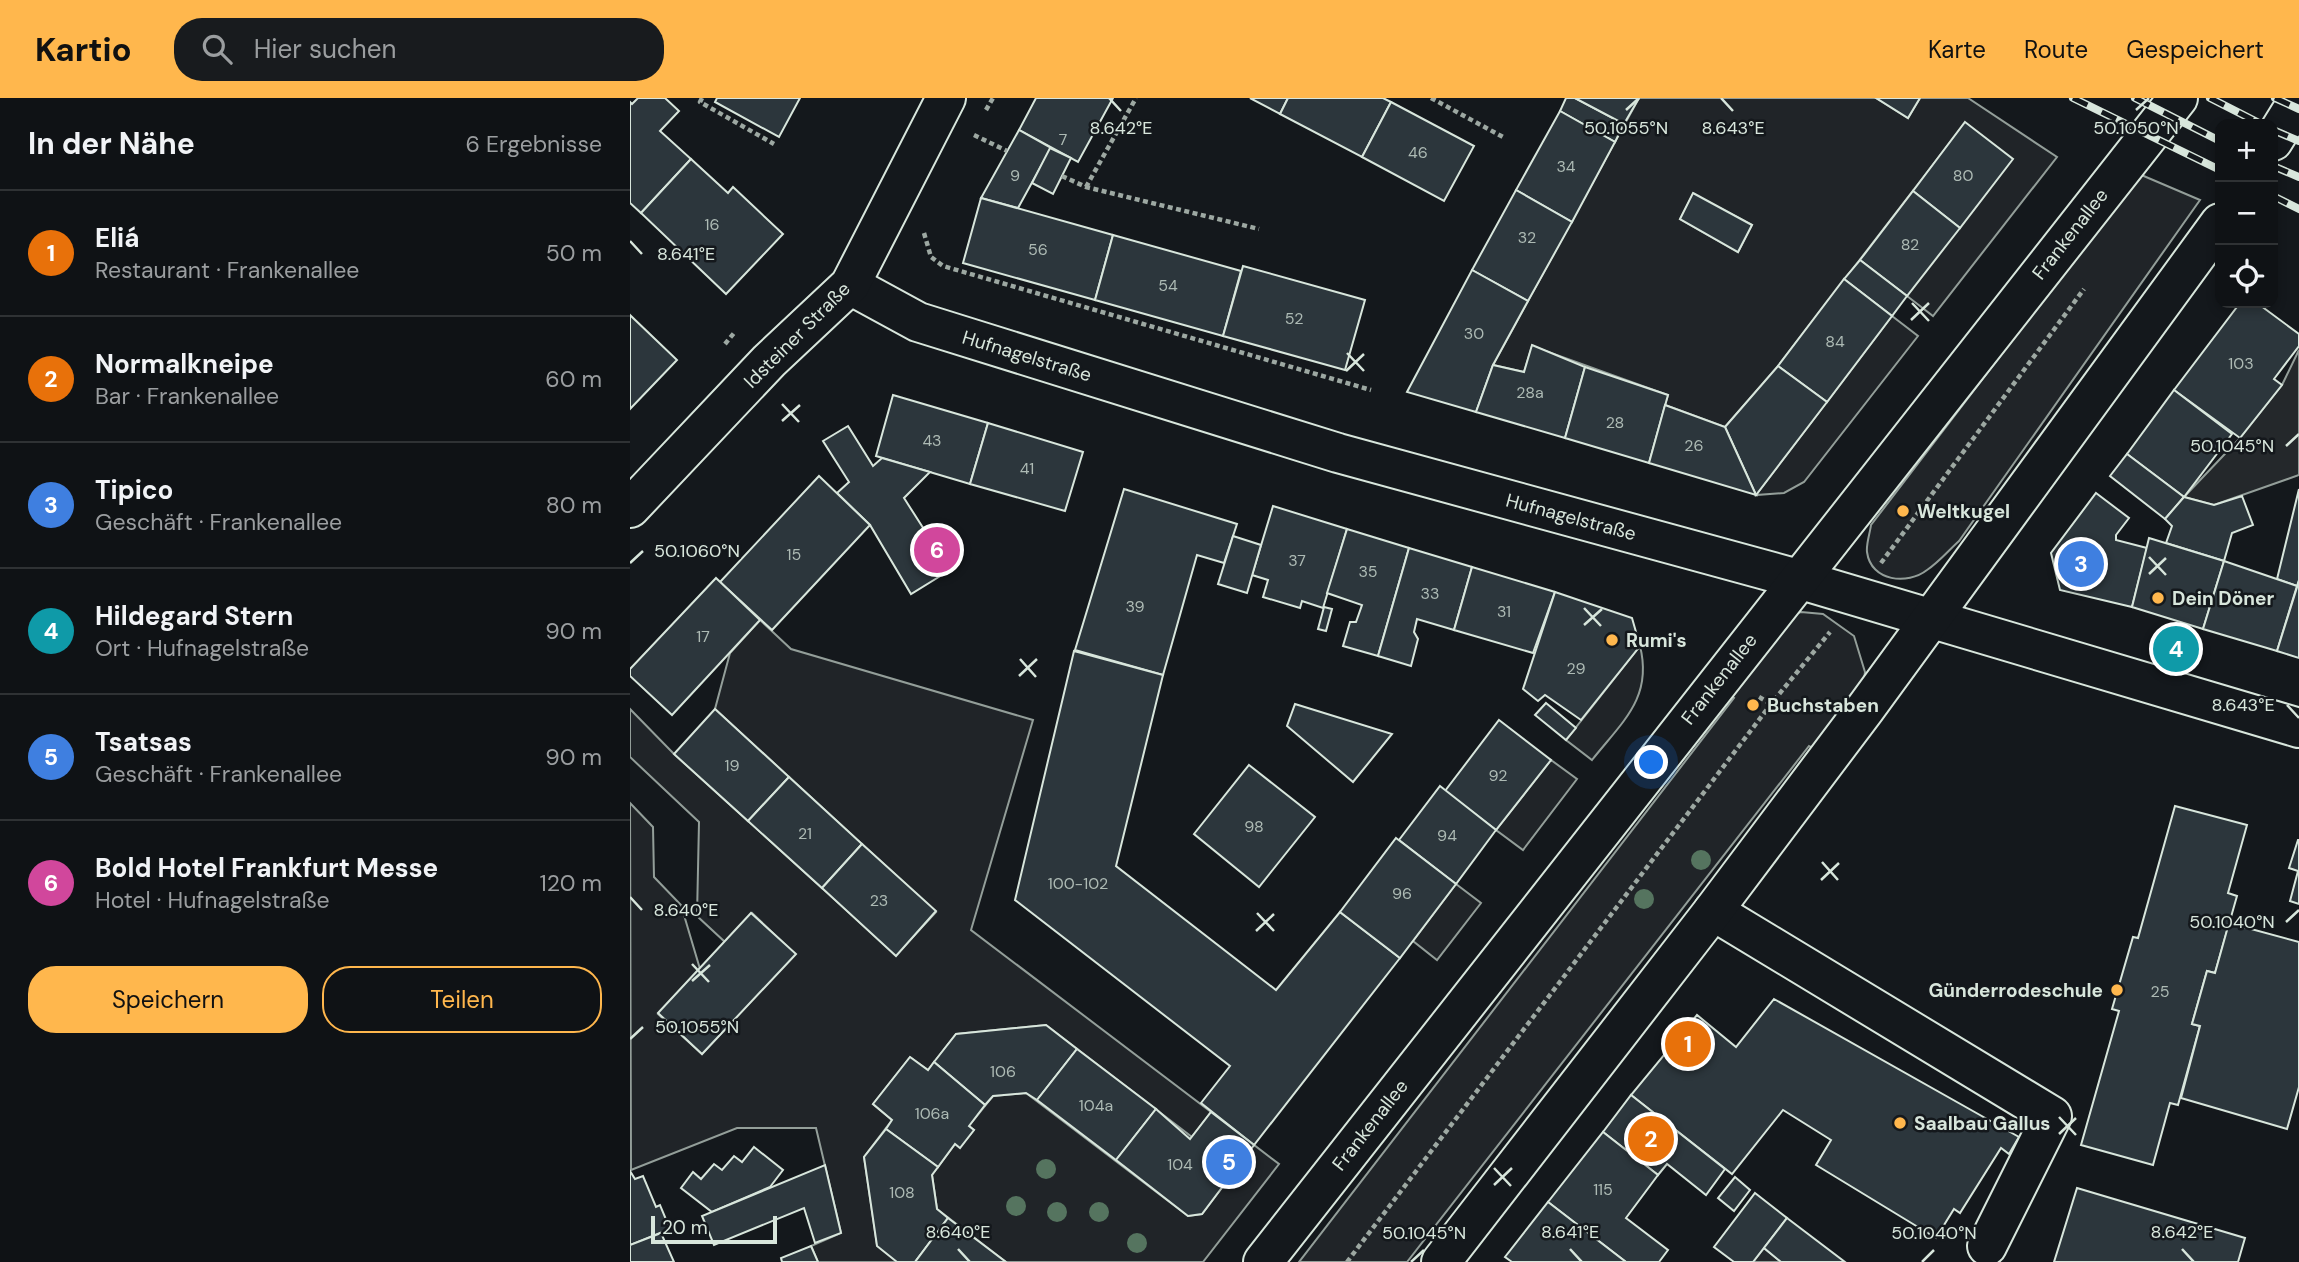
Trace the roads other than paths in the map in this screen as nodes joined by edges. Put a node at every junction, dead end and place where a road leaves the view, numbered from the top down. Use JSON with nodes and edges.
{"nodes":[{"id":1,"x":946,"y":98,"type":"edge"},
{"id":2,"x":2178,"y":98,"type":"edge"},
{"id":3,"x":2299,"y":99,"type":"edge"},
{"id":4,"x":2278,"y":133,"type":"edge"},
{"id":5,"x":2215,"y":230,"type":"edge"},
{"id":6,"x":850,"y":285,"type":"junction"},
{"id":7,"x":630,"y":508,"type":"edge"},
{"id":8,"x":1798,"y":579,"type":"junction"},
{"id":9,"x":1929,"y":619,"type":"junction"},
{"id":10,"x":2299,"y":729,"type":"edge"},
{"id":11,"x":1713,"y":911,"type":"junction"},
{"id":12,"x":1987,"y":1246,"type":"dead end"},
{"id":13,"x":1262,"y":1262,"type":"edge"},
{"id":14,"x":1441,"y":1262,"type":"edge"}],
"edges":[{"from":1,"to":6,"type":"street","name":"Idsteiner Straße"},
{"from":2,"to":8,"type":"street","name":"Frankenallee"},
{"from":3,"to":4,"type":"street"},
{"from":5,"to":9,"type":"street"},
{"from":6,"to":7,"type":"street","name":"Idsteiner Straße"},
{"from":6,"to":8,"type":"street","name":"Hufnagelstraße"},
{"from":8,"to":9,"type":"street","name":"Hufnagelstraße"},
{"from":8,"to":13,"type":"street","name":"Frankenallee"},
{"from":9,"to":10,"type":"street","name":"Hufnagelstraße"},
{"from":9,"to":11,"type":"street"},
{"from":11,"to":12,"type":"street"},
{"from":11,"to":14,"type":"street"}]}
